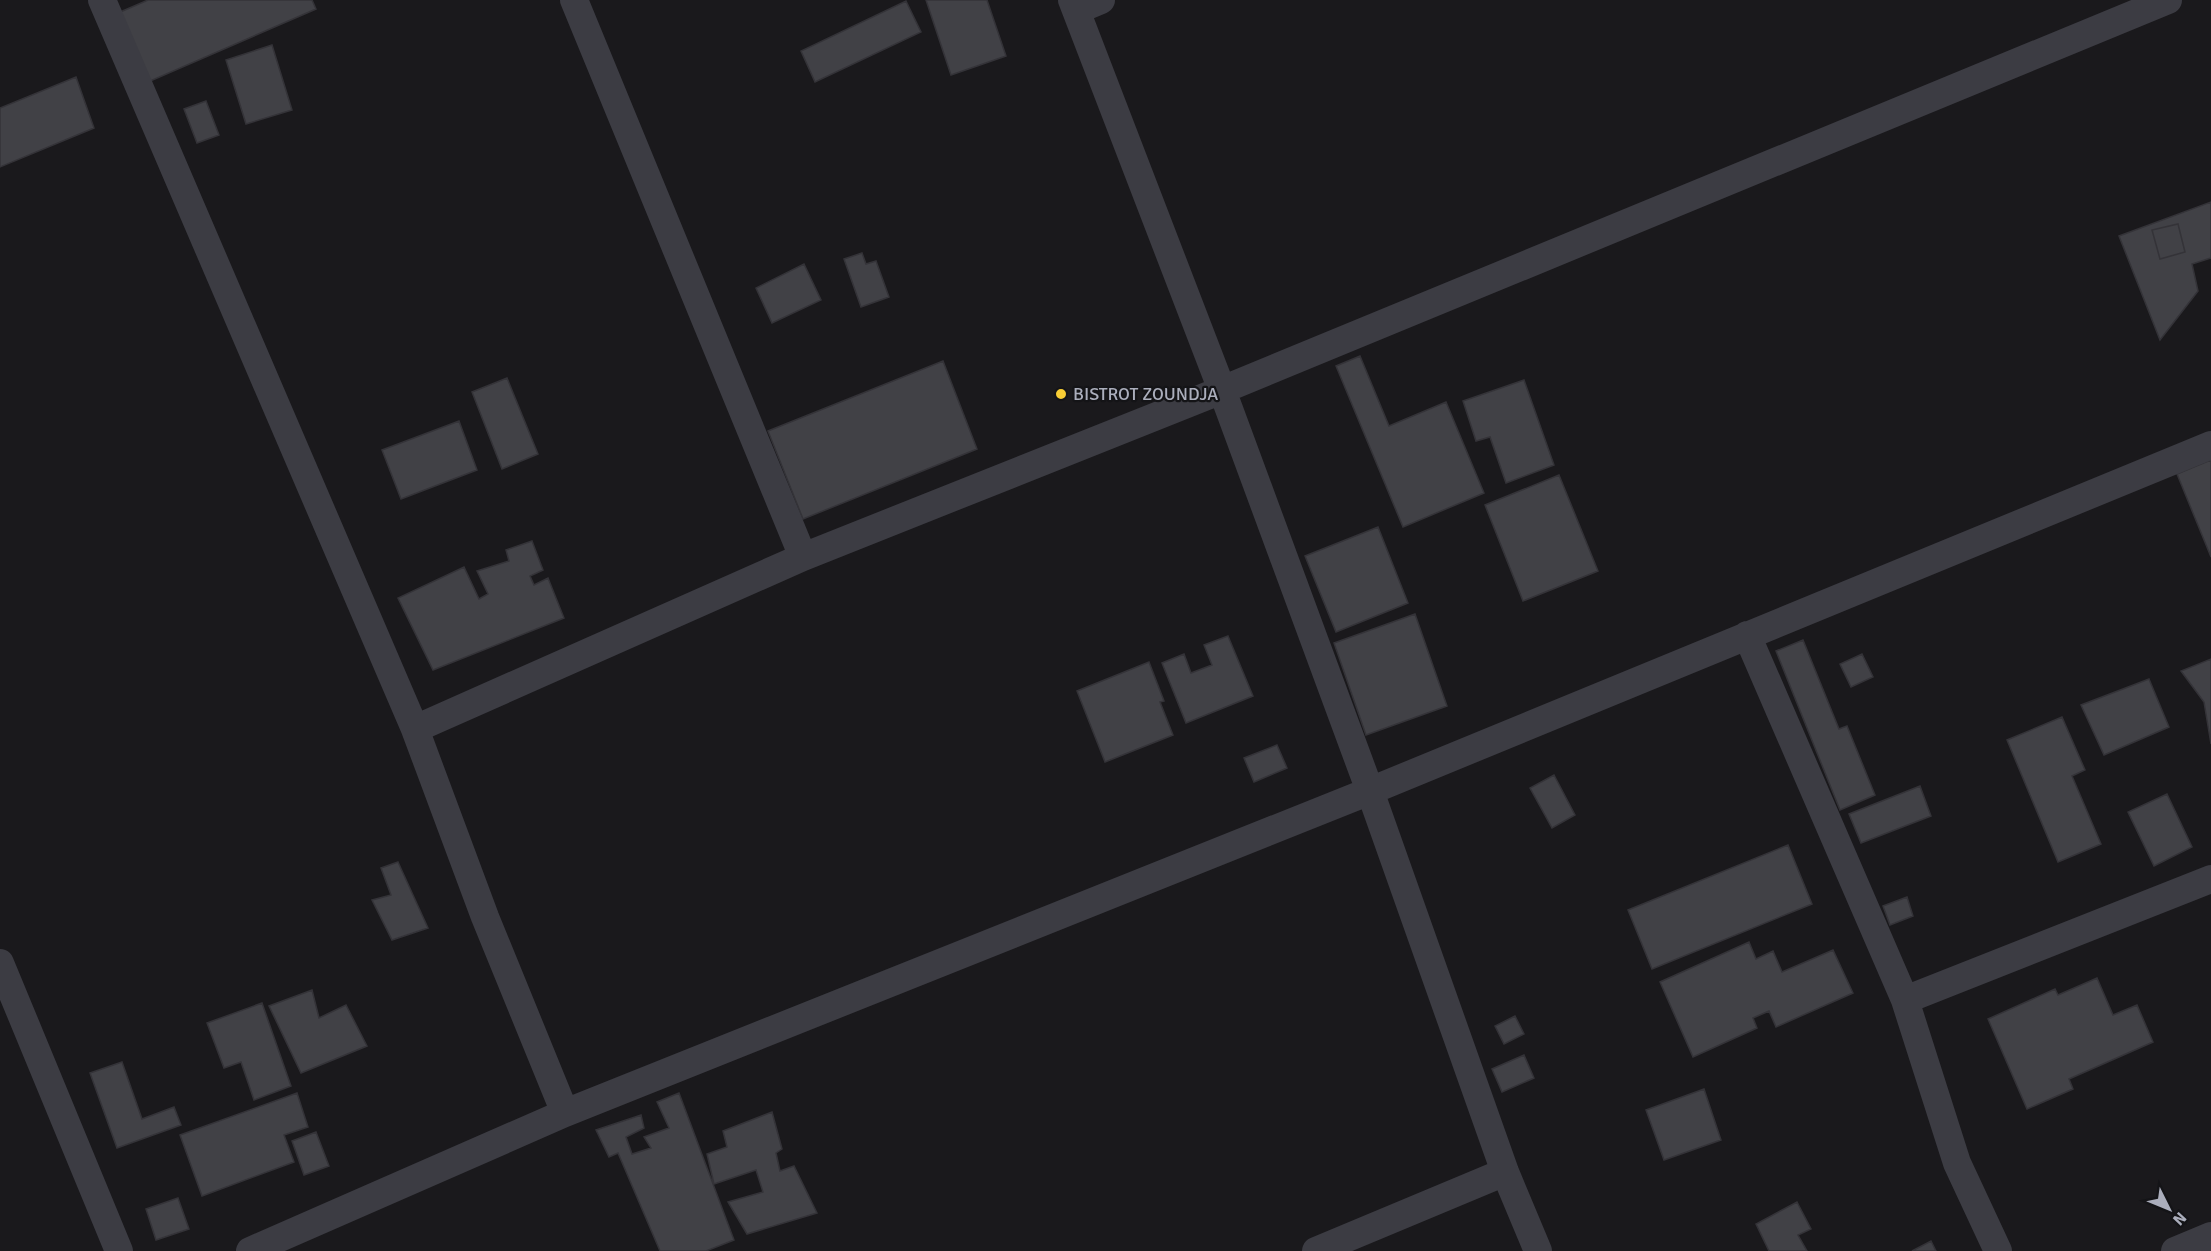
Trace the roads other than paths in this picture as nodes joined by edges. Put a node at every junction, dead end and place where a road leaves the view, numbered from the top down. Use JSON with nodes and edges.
{"nodes":[{"id":1,"x":102,"y":0,"type":"edge"},
{"id":2,"x":574,"y":0,"type":"edge"},
{"id":3,"x":2168,"y":0,"type":"edge"},
{"id":4,"x":1083,"y":4,"type":"edge"},
{"id":5,"x":1222,"y":390,"type":"junction"},
{"id":6,"x":2211,"y":445,"type":"edge"},
{"id":7,"x":802,"y":557,"type":"junction"},
{"id":8,"x":1747,"y":636,"type":"junction"},
{"id":9,"x":415,"y":729,"type":"junction"},
{"id":10,"x":1370,"y":791,"type":"junction"},
{"id":11,"x":2211,"y":879,"type":"edge"},
{"id":12,"x":0,"y":963,"type":"edge"},
{"id":13,"x":1905,"y":1000,"type":"junction"},
{"id":14,"x":565,"y":1113,"type":"junction"},
{"id":15,"x":1505,"y":1172,"type":"junction"},
{"id":16,"x":2211,"y":1236,"type":"edge"},
{"id":17,"x":119,"y":1251,"type":"edge"},
{"id":18,"x":250,"y":1251,"type":"edge"},
{"id":19,"x":1316,"y":1251,"type":"edge"},
{"id":20,"x":1539,"y":1251,"type":"edge"},
{"id":21,"x":1998,"y":1251,"type":"edge"},
{"id":22,"x":2175,"y":1251,"type":"edge"}],
"edges":[{"from":1,"to":9,"type":"street"},
{"from":2,"to":7,"type":"street"},
{"from":3,"to":5,"type":"street"},
{"from":4,"to":5,"type":"street"},
{"from":5,"to":7,"type":"street"},
{"from":5,"to":10,"type":"street"},
{"from":6,"to":8,"type":"street"},
{"from":7,"to":9,"type":"street"},
{"from":8,"to":10,"type":"street"},
{"from":8,"to":13,"type":"street"},
{"from":9,"to":14,"type":"street"},
{"from":10,"to":14,"type":"street"},
{"from":10,"to":15,"type":"street"},
{"from":11,"to":13,"type":"street"},
{"from":12,"to":17,"type":"street"},
{"from":13,"to":21,"type":"street"},
{"from":14,"to":18,"type":"street"},
{"from":15,"to":19,"type":"street"},
{"from":15,"to":20,"type":"street"},
{"from":16,"to":22,"type":"street"}]}
